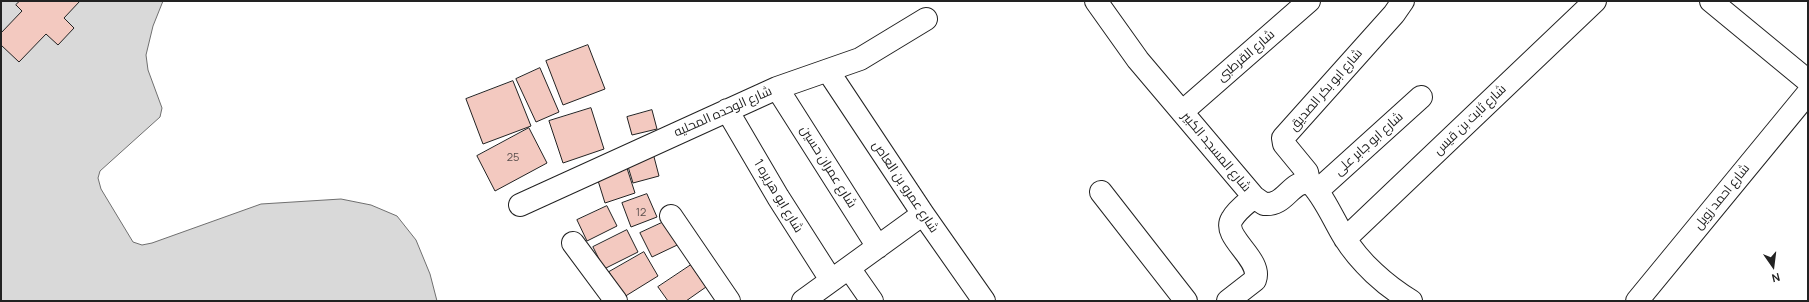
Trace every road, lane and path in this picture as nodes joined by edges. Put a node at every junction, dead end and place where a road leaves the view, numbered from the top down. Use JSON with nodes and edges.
{"nodes":[{"id":1,"x":1096,"y":1,"type":"edge"},
{"id":2,"x":1309,"y":1,"type":"edge"},
{"id":3,"x":1402,"y":1,"type":"edge"},
{"id":4,"x":1595,"y":1,"type":"edge"},
{"id":5,"x":1711,"y":1,"type":"edge"},
{"id":6,"x":926,"y":19,"type":"dead end"},
{"id":7,"x":828,"y":71,"type":"junction"},
{"id":8,"x":1808,"y":81,"type":"edge"},
{"id":9,"x":777,"y":88,"type":"junction"},
{"id":10,"x":1808,"y":93,"type":"edge"},
{"id":11,"x":1421,"y":97,"type":"dead end"},
{"id":12,"x":727,"y":110,"type":"junction"},
{"id":13,"x":1182,"y":112,"type":"junction"},
{"id":14,"x":1313,"y":187,"type":"junction"},
{"id":15,"x":1101,"y":192,"type":"dead end"},
{"id":16,"x":1254,"y":197,"type":"junction"},
{"id":17,"x":520,"y":205,"type":"dead end"},
{"id":18,"x":922,"y":214,"type":"junction"},
{"id":19,"x":671,"y":216,"type":"dead end"},
{"id":20,"x":1345,"y":239,"type":"junction"},
{"id":21,"x":573,"y":243,"type":"dead end"},
{"id":22,"x":878,"y":247,"type":"junction"},
{"id":23,"x":849,"y":268,"type":"junction"},
{"id":24,"x":831,"y":280,"type":"junction"},
{"id":25,"x":806,"y":300,"type":"edge"},
{"id":26,"x":1408,"y":300,"type":"edge"},
{"id":27,"x":616,"y":301,"type":"edge"},
{"id":28,"x":729,"y":301,"type":"edge"},
{"id":29,"x":872,"y":301,"type":"edge"},
{"id":30,"x":984,"y":301,"type":"edge"},
{"id":31,"x":1186,"y":301,"type":"edge"},
{"id":32,"x":1228,"y":301,"type":"edge"},
{"id":33,"x":1637,"y":301,"type":"edge"}],
"edges":[{"from":1,"to":13,"type":"street","name":"شارع المسجد الكبير"},
{"from":2,"to":13,"type":"street","name":"شارع القرطبى"},
{"from":3,"to":14,"type":"street","name":"شارع ابو بكر الصديق"},
{"from":4,"to":20,"type":"street","name":"شارع ثابت بن قيس"},
{"from":5,"to":8,"type":"street"},
{"from":6,"to":7,"type":"street","name":"شارع الوحده المحليه"},
{"from":7,"to":9,"type":"street","name":"شارع الوحده المحليه"},
{"from":7,"to":18,"type":"street","name":"شارع عمرو بن العاص"},
{"from":9,"to":12,"type":"street","name":"شارع الوحده المحليه"},
{"from":9,"to":22,"type":"street","name":"شارع عمران حسين"},
{"from":10,"to":33,"type":"street","name":"شارع احمد زويل"},
{"from":11,"to":14,"type":"street","name":"شارع ابو جابر على"},
{"from":12,"to":17,"type":"street","name":"شارع الوحده المحليه"},
{"from":12,"to":24,"type":"street","name":"شارع ابو هريره 1"},
{"from":13,"to":16,"type":"street","name":"شارع المسجد الكبير"},
{"from":14,"to":16,"type":"street","name":"شارع المسجد الكبير"},
{"from":14,"to":20,"type":"street"},
{"from":15,"to":31,"type":"street"},
{"from":16,"to":32,"type":"street"},
{"from":18,"to":22,"type":"street"},
{"from":18,"to":30,"type":"street","name":"شارع عمرو بن العاص"},
{"from":19,"to":28,"type":"street"},
{"from":20,"to":26,"type":"street"},
{"from":21,"to":27,"type":"street"},
{"from":22,"to":23,"type":"street"},
{"from":23,"to":24,"type":"street"},
{"from":23,"to":29,"type":"street"},
{"from":24,"to":25,"type":"street"}]}
